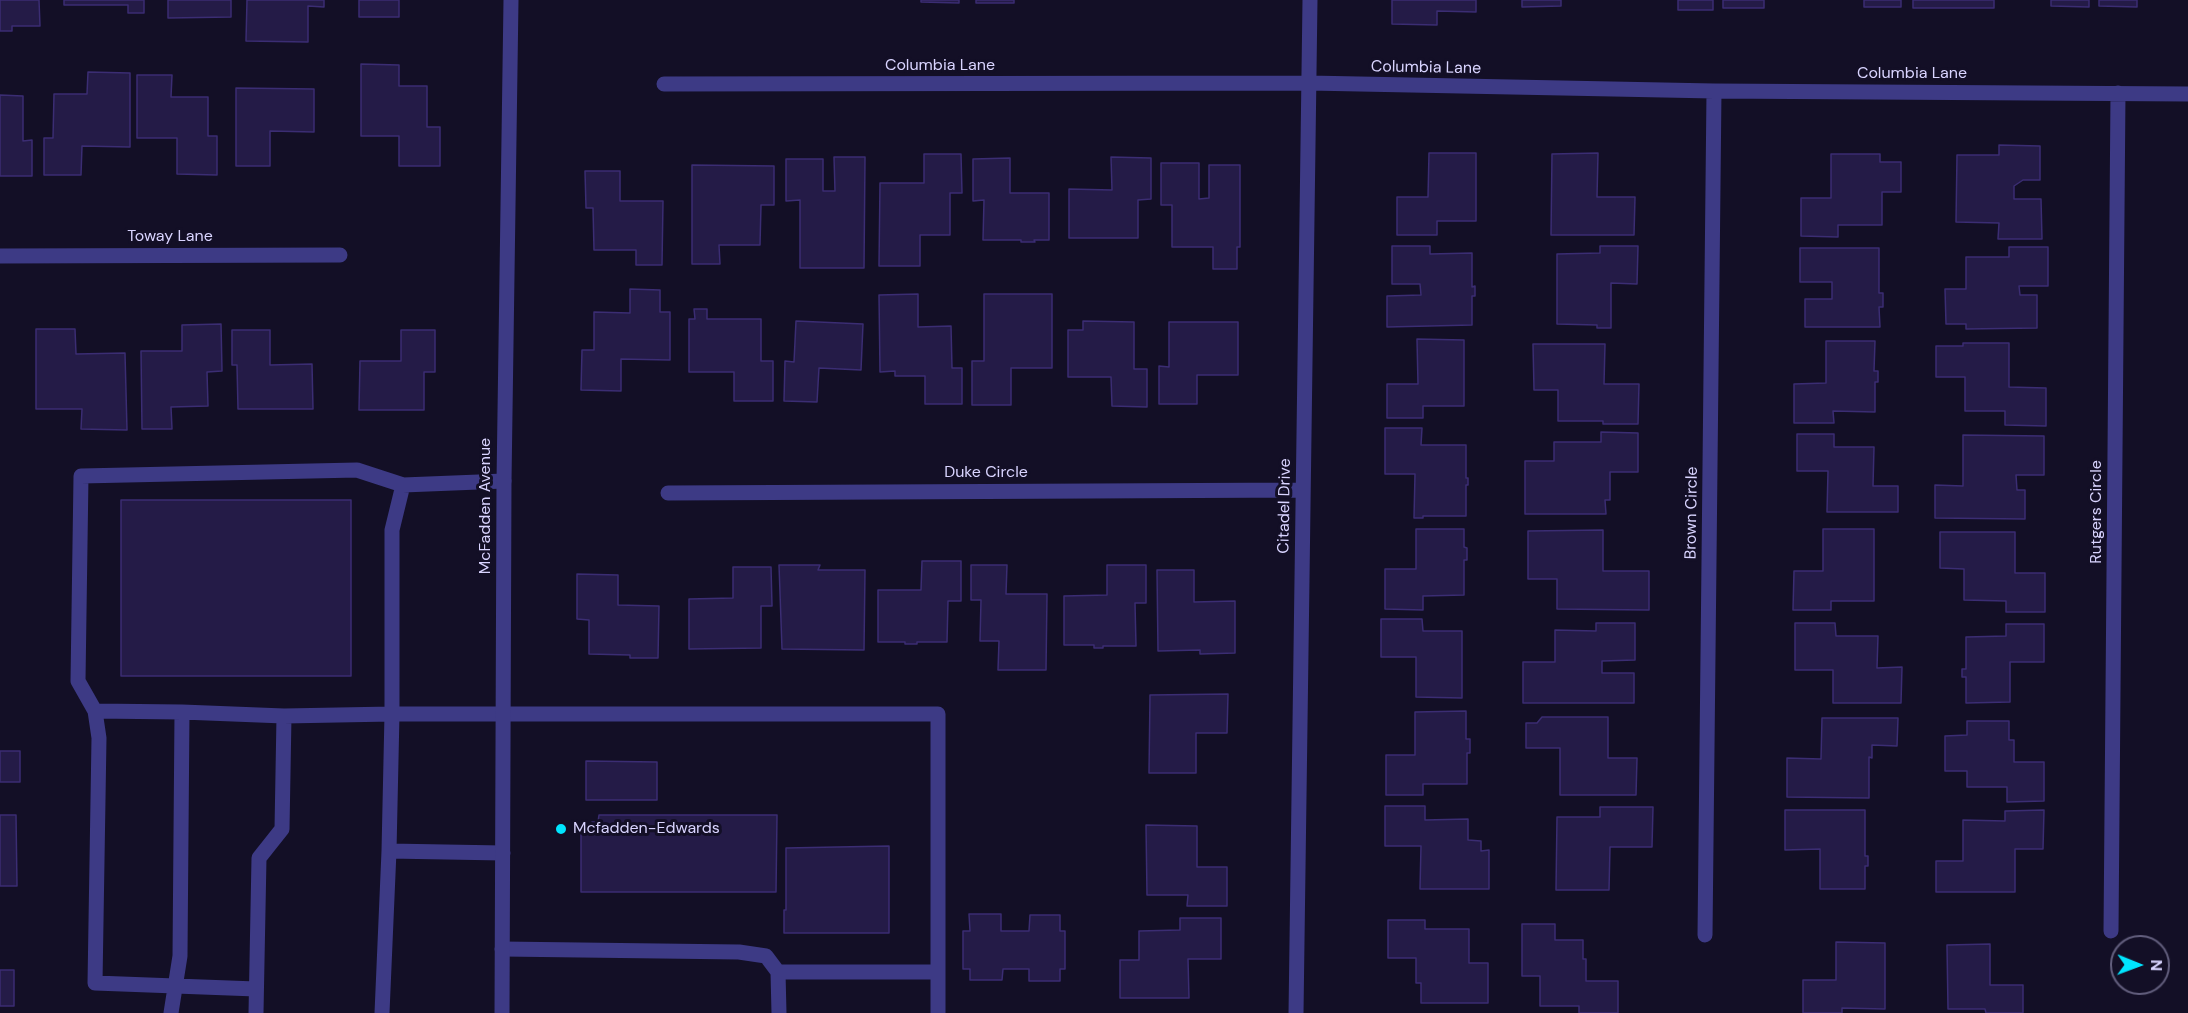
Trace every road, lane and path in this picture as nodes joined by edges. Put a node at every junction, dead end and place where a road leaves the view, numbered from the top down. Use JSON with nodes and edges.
{"nodes":[{"id":1,"x":511,"y":0,"type":"edge"},
{"id":2,"x":1310,"y":0,"type":"edge"},
{"id":3,"x":1309,"y":83,"type":"junction"},
{"id":4,"x":664,"y":84,"type":"dead end"},
{"id":5,"x":1714,"y":91,"type":"junction"},
{"id":6,"x":2118,"y":93,"type":"junction"},
{"id":7,"x":2188,"y":93,"type":"edge"},
{"id":8,"x":340,"y":255,"type":"dead end"},
{"id":9,"x":0,"y":256,"type":"edge"},
{"id":10,"x":504,"y":481,"type":"junction"},
{"id":11,"x":403,"y":485,"type":"junction"},
{"id":12,"x":1303,"y":490,"type":"junction"},
{"id":13,"x":668,"y":493,"type":"dead end"},
{"id":14,"x":95,"y":711,"type":"junction"},
{"id":15,"x":182,"y":712,"type":"junction"},
{"id":16,"x":392,"y":714,"type":"junction"},
{"id":17,"x":503,"y":714,"type":"junction"},
{"id":18,"x":284,"y":716,"type":"junction"},
{"id":19,"x":389,"y":851,"type":"junction"},
{"id":20,"x":503,"y":853,"type":"junction"},
{"id":21,"x":2111,"y":931,"type":"dead end"},
{"id":22,"x":1705,"y":935,"type":"dead end"},
{"id":23,"x":502,"y":949,"type":"junction"},
{"id":24,"x":778,"y":972,"type":"junction"},
{"id":25,"x":938,"y":972,"type":"junction"},
{"id":26,"x":176,"y":986,"type":"junction"},
{"id":27,"x":256,"y":989,"type":"junction"},
{"id":28,"x":171,"y":1013,"type":"edge"},
{"id":29,"x":256,"y":1013,"type":"edge"},
{"id":30,"x":382,"y":1013,"type":"edge"},
{"id":31,"x":502,"y":1013,"type":"edge"},
{"id":32,"x":779,"y":1013,"type":"edge"},
{"id":33,"x":938,"y":1013,"type":"edge"},
{"id":34,"x":1296,"y":1013,"type":"edge"}],
"edges":[{"from":1,"to":10,"type":"street","name":"McFadden Avenue"},
{"from":2,"to":3,"type":"street","name":"Citadel Drive"},
{"from":3,"to":4,"type":"street","name":"Columbia Lane"},
{"from":3,"to":5,"type":"street","name":"Columbia Lane"},
{"from":3,"to":12,"type":"street","name":"Citadel Drive"},
{"from":5,"to":6,"type":"street","name":"Columbia Lane"},
{"from":5,"to":22,"type":"street","name":"Brown Circle"},
{"from":6,"to":7,"type":"street","name":"Columbia Lane"},
{"from":6,"to":21,"type":"street","name":"Rutgers Circle"},
{"from":8,"to":9,"type":"street","name":"Toway Lane"},
{"from":10,"to":11,"type":"street"},
{"from":10,"to":17,"type":"street","name":"McFadden Avenue"},
{"from":11,"to":14,"type":"street"},
{"from":11,"to":16,"type":"street"},
{"from":12,"to":13,"type":"street","name":"Duke Circle"},
{"from":12,"to":34,"type":"street","name":"Citadel Drive"},
{"from":14,"to":15,"type":"street"},
{"from":14,"to":26,"type":"street"},
{"from":15,"to":18,"type":"street"},
{"from":15,"to":26,"type":"street"},
{"from":16,"to":17,"type":"street"},
{"from":16,"to":18,"type":"street"},
{"from":16,"to":19,"type":"street"},
{"from":17,"to":20,"type":"street","name":"McFadden Avenue"},
{"from":17,"to":25,"type":"street"},
{"from":18,"to":27,"type":"street"},
{"from":19,"to":20,"type":"street"},
{"from":19,"to":30,"type":"street"},
{"from":20,"to":23,"type":"street","name":"McFadden Avenue"},
{"from":23,"to":24,"type":"street"},
{"from":23,"to":31,"type":"street","name":"McFadden Avenue"},
{"from":24,"to":25,"type":"street"},
{"from":24,"to":32,"type":"street"},
{"from":25,"to":33,"type":"street"},
{"from":26,"to":27,"type":"street"},
{"from":26,"to":28,"type":"street"},
{"from":27,"to":29,"type":"street"}]}
